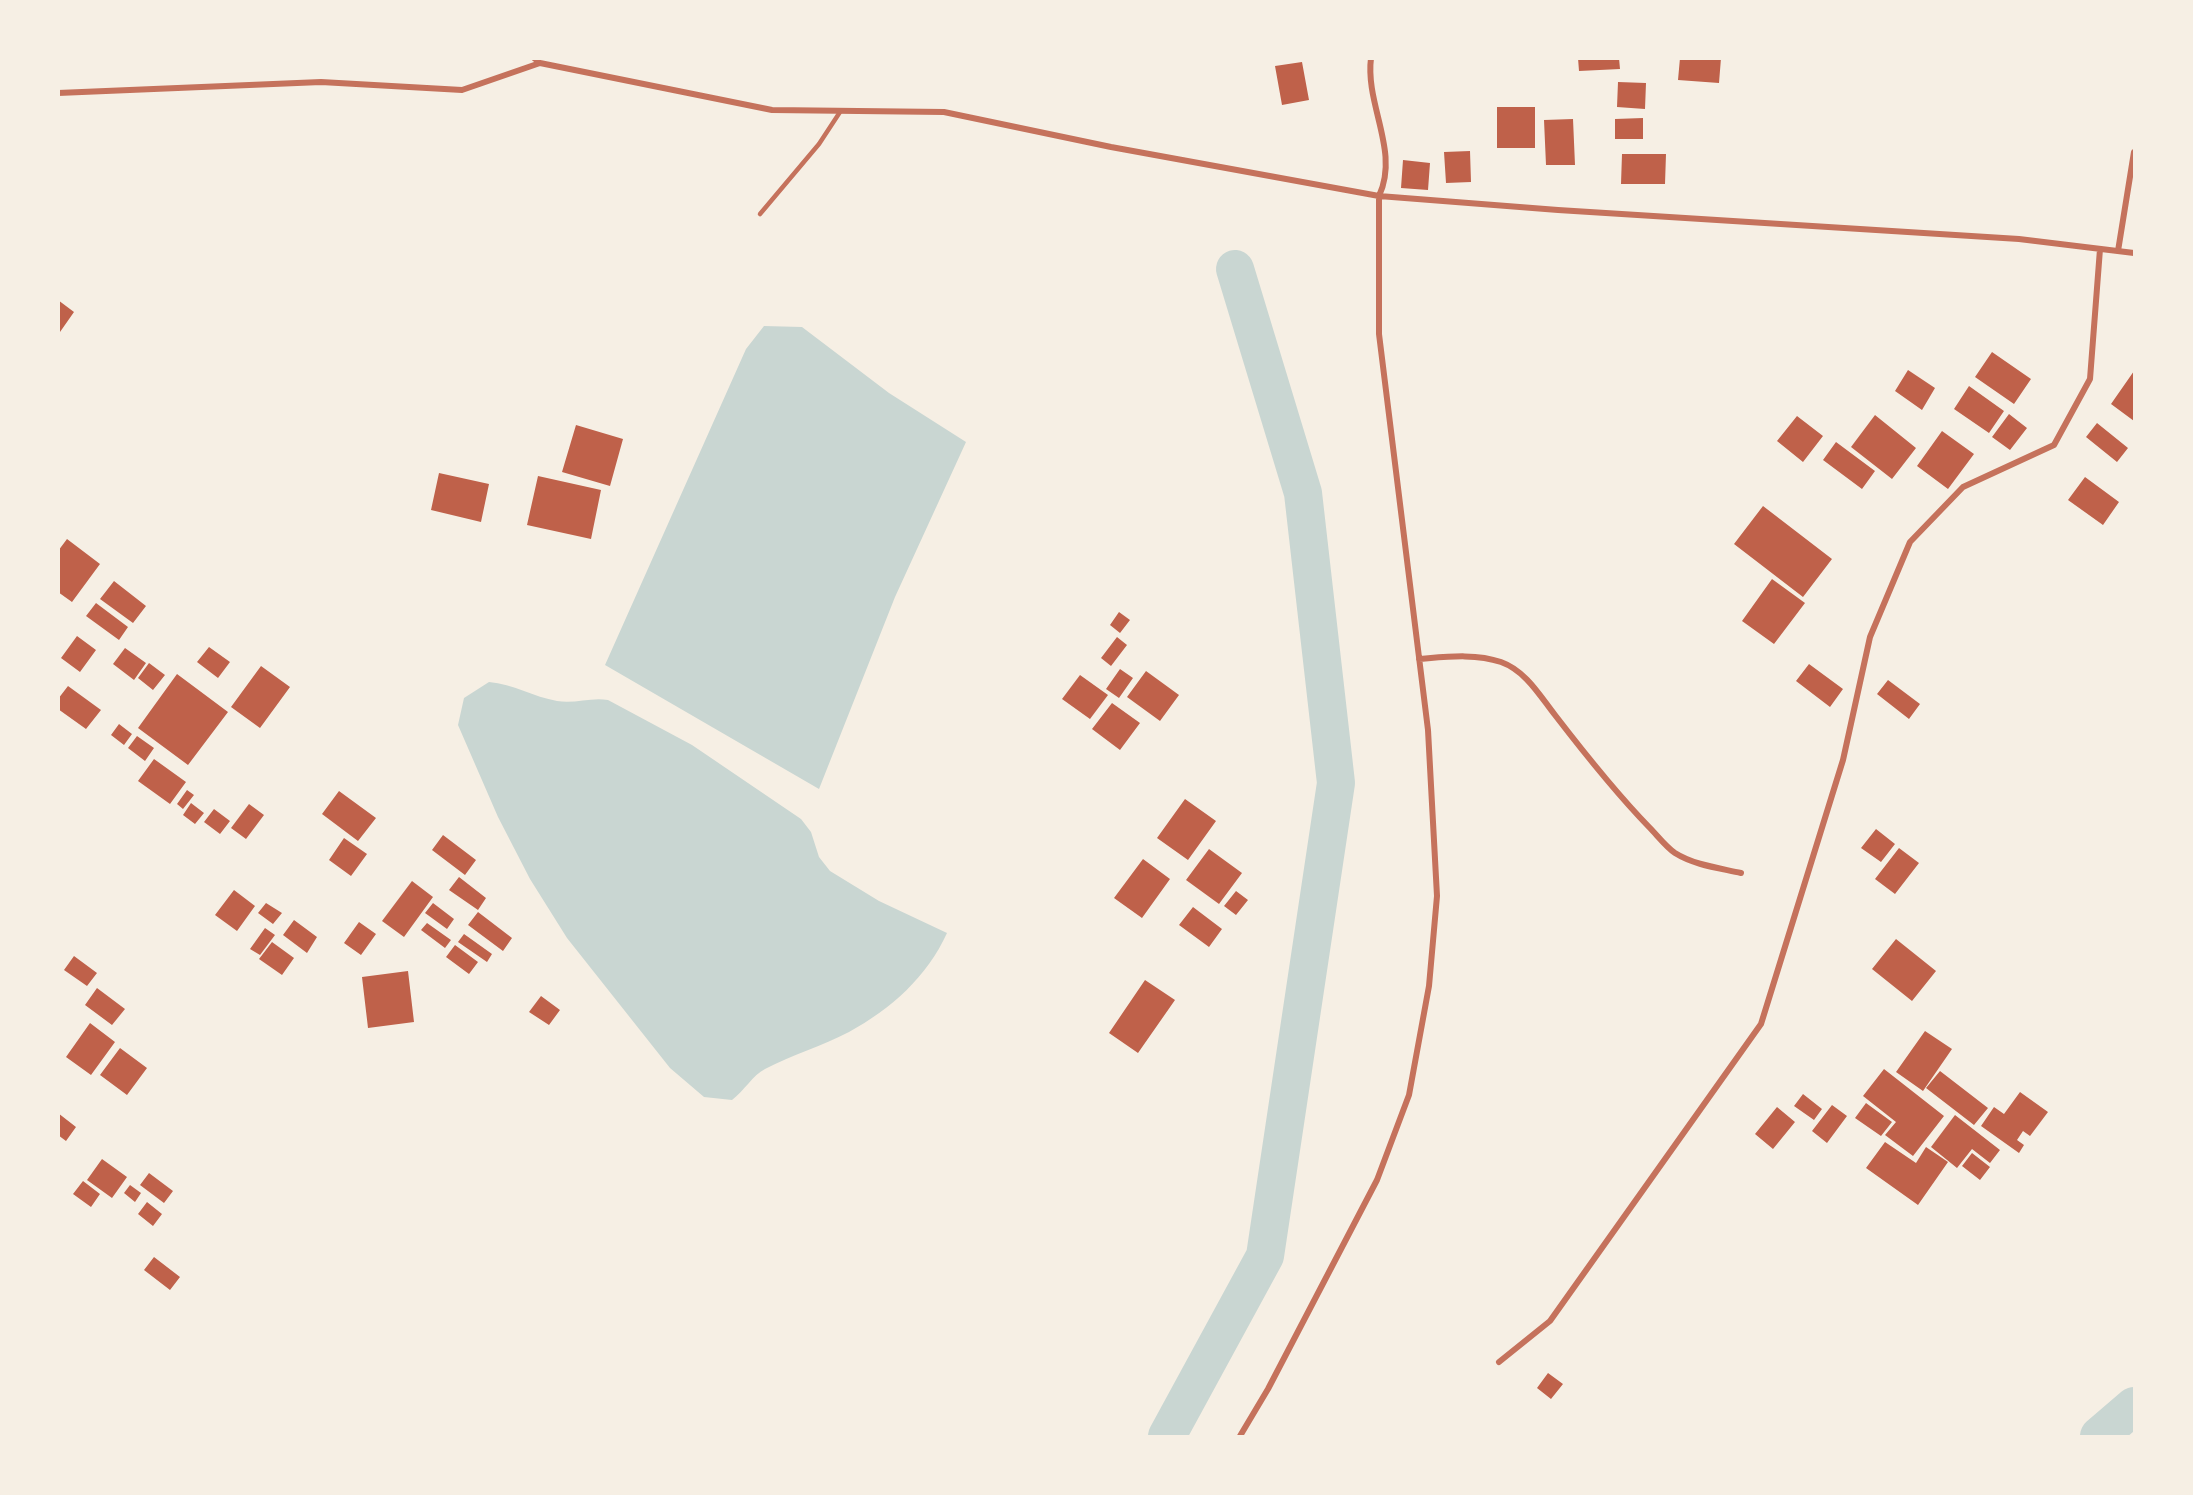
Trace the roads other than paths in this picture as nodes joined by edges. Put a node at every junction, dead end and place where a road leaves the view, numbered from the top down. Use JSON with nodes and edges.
{"nodes":[{"id":1,"x":1371,"y":58,"type":"edge"},
{"id":2,"x":537,"y":61,"type":"edge"},
{"id":3,"x":58,"y":93,"type":"edge"},
{"id":4,"x":840,"y":112,"type":"junction"},
{"id":5,"x":2134,"y":152,"type":"edge"},
{"id":6,"x":1379,"y":196,"type":"junction"},
{"id":7,"x":760,"y":214,"type":"dead end"},
{"id":8,"x":2100,"y":249,"type":"junction"},
{"id":9,"x":2118,"y":251,"type":"junction"},
{"id":10,"x":2134,"y":253,"type":"edge"},
{"id":11,"x":1419,"y":659,"type":"junction"},
{"id":12,"x":1741,"y":873,"type":"dead end"},
{"id":13,"x":1500,"y":1362,"type":"dead end"},
{"id":14,"x":1240,"y":1437,"type":"edge"}],
"edges":[{"from":1,"to":6,"type":"street"},
{"from":2,"to":3,"type":"street"},
{"from":2,"to":4,"type":"street"},
{"from":4,"to":6,"type":"street"},
{"from":4,"to":7,"type":"lane"},
{"from":5,"to":9,"type":"street"},
{"from":6,"to":8,"type":"street"},
{"from":6,"to":11,"type":"street"},
{"from":8,"to":9,"type":"street"},
{"from":8,"to":13,"type":"street"},
{"from":9,"to":10,"type":"street"},
{"from":11,"to":12,"type":"street"},
{"from":11,"to":14,"type":"street"}]}
